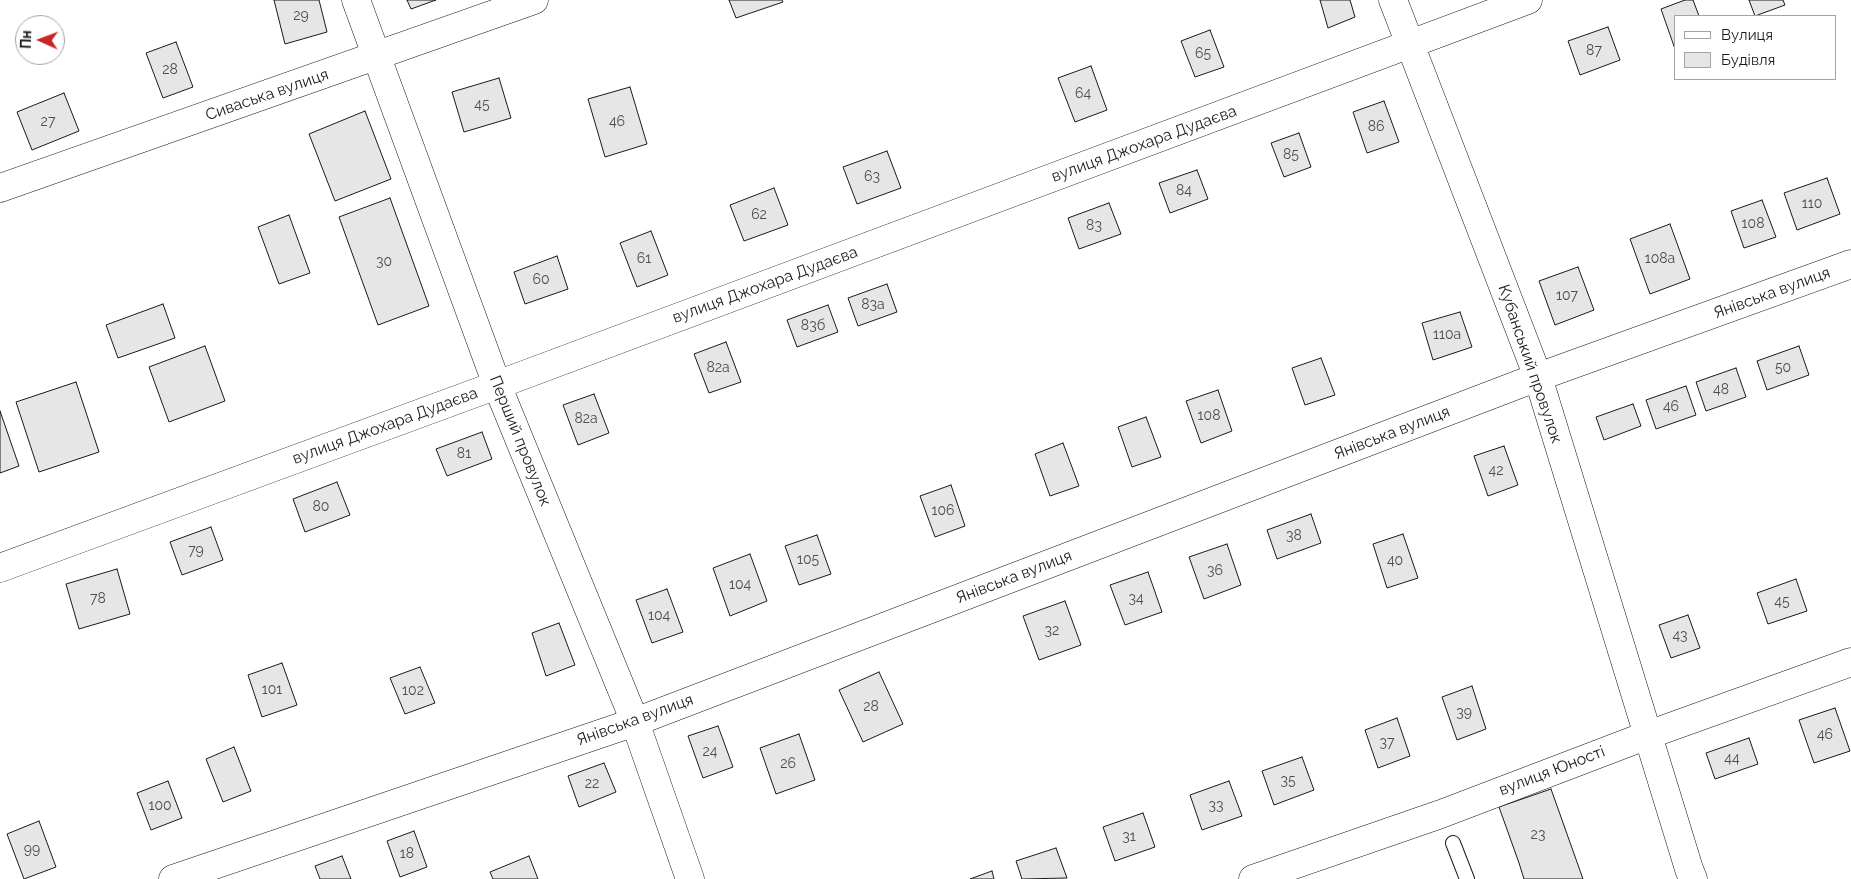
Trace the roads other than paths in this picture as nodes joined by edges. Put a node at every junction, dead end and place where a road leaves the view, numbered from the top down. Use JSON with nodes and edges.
{"nodes":[{"id":1,"x":356,"y":0,"type":"edge"},
{"id":2,"x":534,"y":0,"type":"edge"},
{"id":3,"x":1393,"y":0,"type":"edge"},
{"id":4,"x":1528,"y":0,"type":"edge"},
{"id":5,"x":1411,"y":44,"type":"junction"},
{"id":6,"x":377,"y":56,"type":"junction"},
{"id":7,"x":0,"y":188,"type":"edge"},
{"id":8,"x":1851,"y":264,"type":"edge"},
{"id":9,"x":1538,"y":378,"type":"junction"},
{"id":10,"x":497,"y":385,"type":"junction"},
{"id":11,"x":0,"y":568,"type":"edge"},
{"id":12,"x":1851,"y":662,"type":"edge"},
{"id":13,"x":634,"y":722,"type":"junction"},
{"id":14,"x":1648,"y":735,"type":"junction"},
{"id":15,"x":1453,"y":843,"type":"dead end"},
{"id":16,"x":173,"y":879,"type":"edge"},
{"id":17,"x":690,"y":879,"type":"edge"},
{"id":18,"x":1253,"y":879,"type":"edge"},
{"id":19,"x":1467,"y":879,"type":"edge"},
{"id":20,"x":1693,"y":879,"type":"edge"}],
"edges":[{"from":1,"to":6,"type":"street","name":"Перший провулок"},
{"from":2,"to":6,"type":"street","name":"Сиваська вулиця"},
{"from":3,"to":5,"type":"street","name":"Кубанський провулок"},
{"from":4,"to":5,"type":"street","name":"вулиця Джохара Дудаєва"},
{"from":5,"to":9,"type":"street","name":"Кубанський провулок"},
{"from":5,"to":10,"type":"street","name":"вулиця Джохара Дудаєва"},
{"from":6,"to":7,"type":"street","name":"Сиваська вулиця"},
{"from":6,"to":10,"type":"street","name":"Перший провулок"},
{"from":8,"to":9,"type":"street","name":"Янівська вулиця"},
{"from":9,"to":13,"type":"street","name":"Янівська вулиця"},
{"from":9,"to":14,"type":"street","name":"Кубанський провулок"},
{"from":10,"to":11,"type":"street","name":"вулиця Джохара Дудаєва"},
{"from":10,"to":13,"type":"street","name":"Перший провулок"},
{"from":12,"to":14,"type":"street","name":"вулиця Юності"},
{"from":13,"to":16,"type":"street","name":"Янівська вулиця"},
{"from":13,"to":17,"type":"street","name":"Перший провулок"},
{"from":14,"to":18,"type":"street","name":"вулиця Юності"},
{"from":14,"to":20,"type":"street","name":"Кубанський провулок"},
{"from":15,"to":19,"type":"lane"}]}
